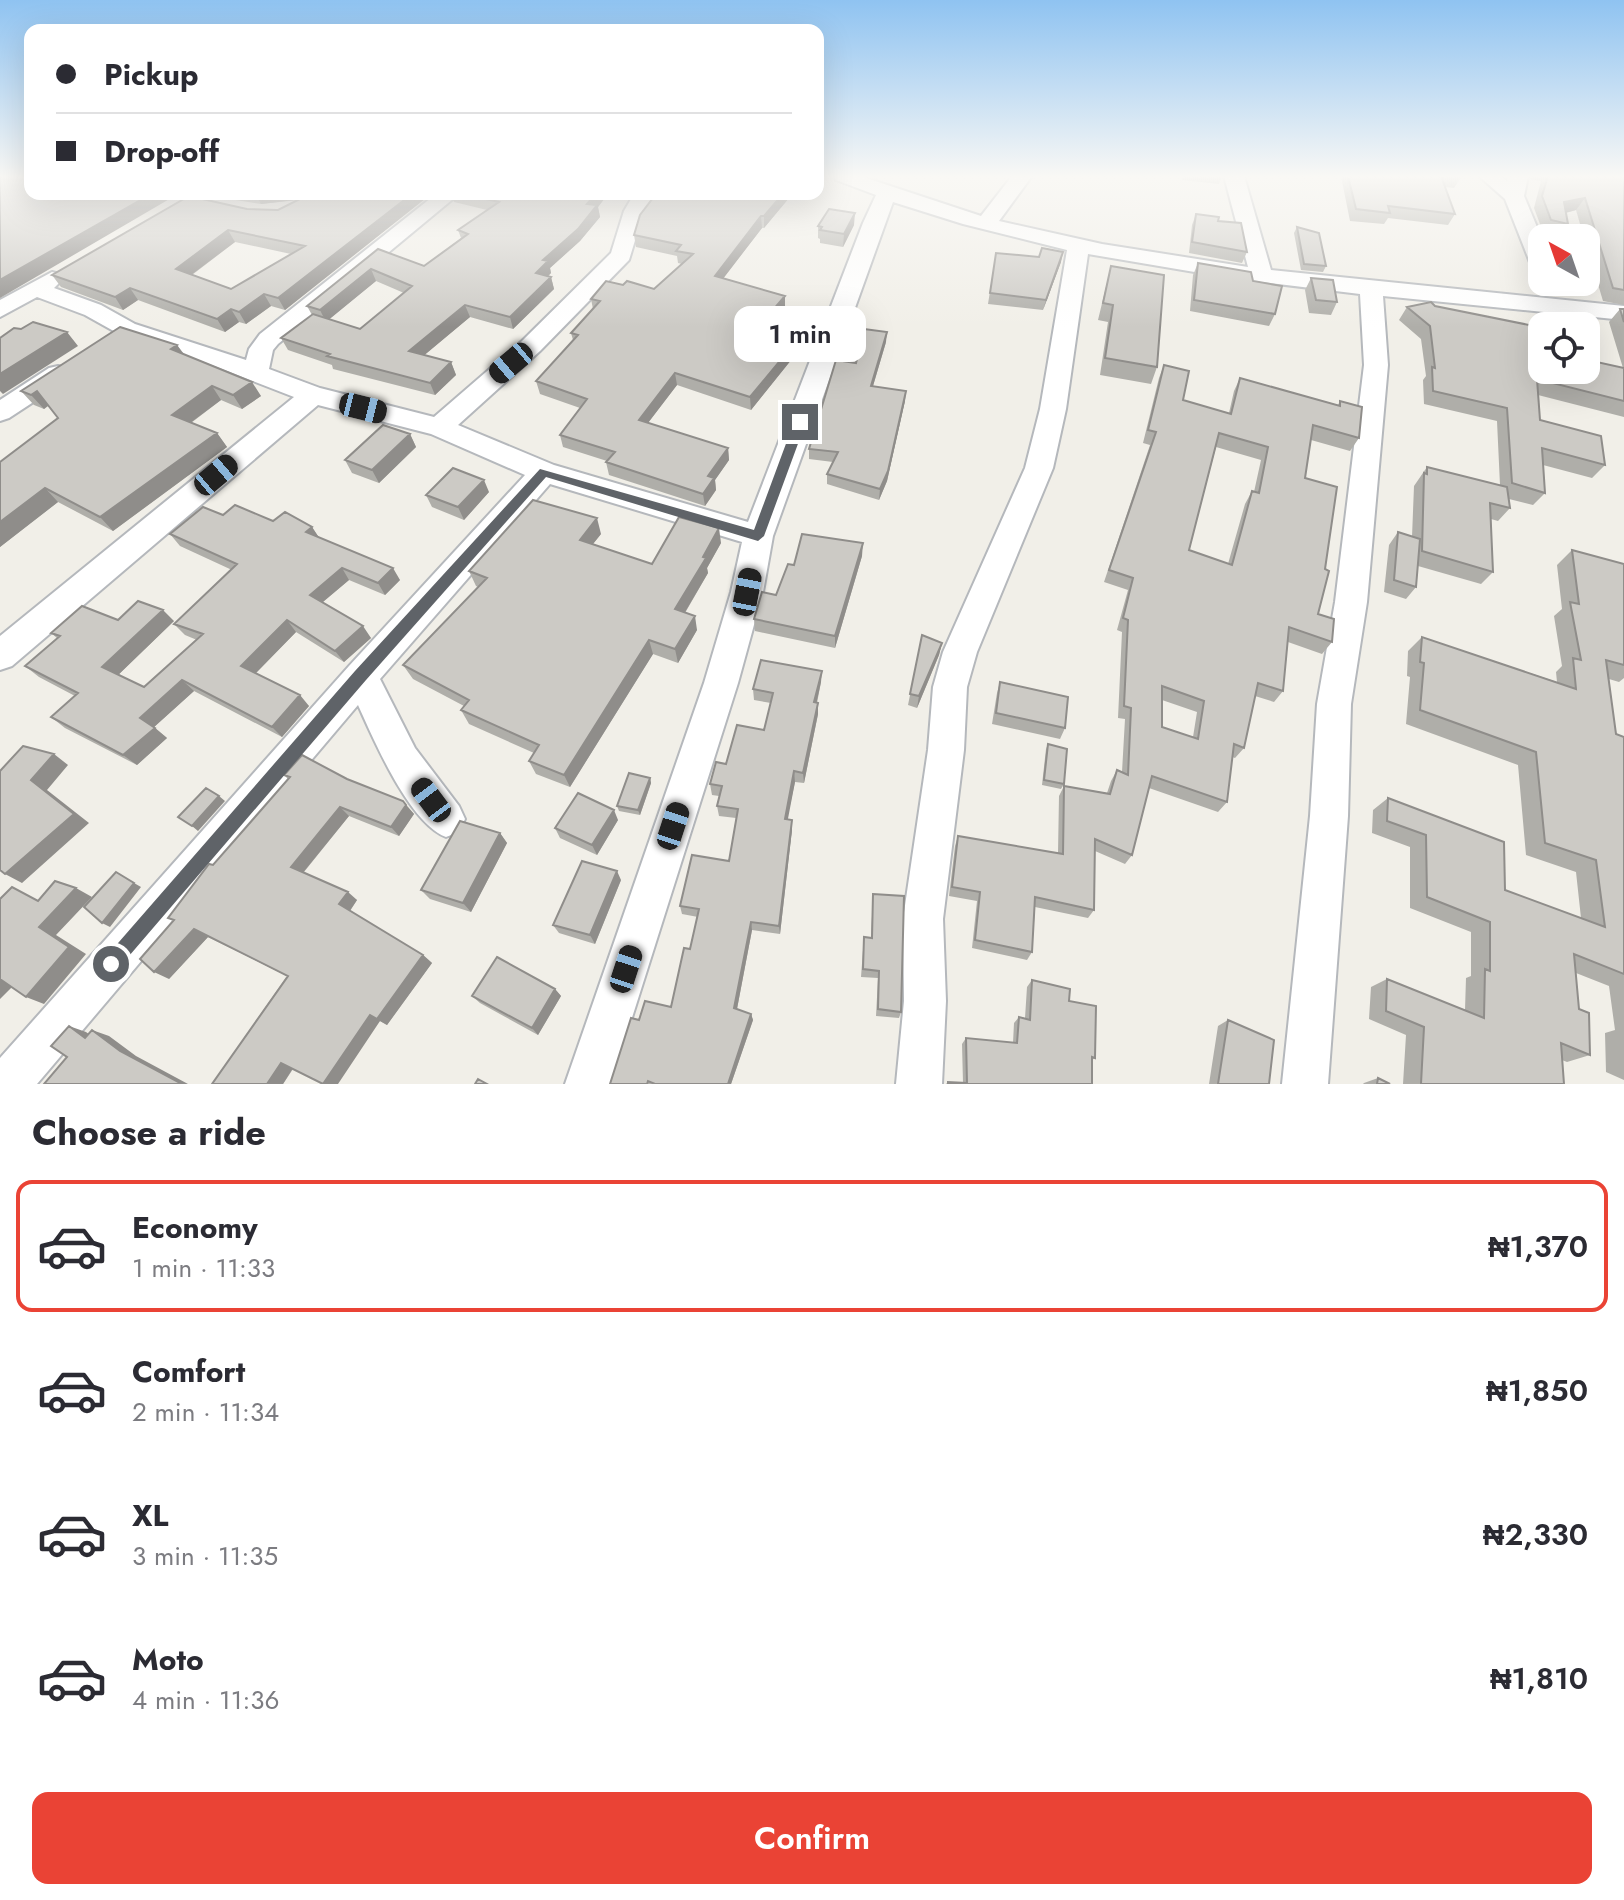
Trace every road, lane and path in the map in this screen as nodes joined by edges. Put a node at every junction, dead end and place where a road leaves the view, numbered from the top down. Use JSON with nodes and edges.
{"nodes":[{"id":1,"x":409,"y":227,"type":"edge"},
{"id":2,"x":629,"y":227,"type":"edge"},
{"id":3,"x":872,"y":227,"type":"edge"},
{"id":4,"x":1004,"y":227,"type":"edge"},
{"id":5,"x":1248,"y":227,"type":"edge"},
{"id":6,"x":1078,"y":247,"type":"junction"},
{"id":7,"x":75,"y":266,"type":"edge"},
{"id":8,"x":1261,"y":275,"type":"junction"},
{"id":9,"x":1371,"y":288,"type":"junction"},
{"id":10,"x":36,"y":289,"type":"junction"},
{"id":11,"x":1555,"y":296,"type":"edge"},
{"id":12,"x":1559,"y":304,"type":"junction"},
{"id":13,"x":0,"y":310,"type":"edge"},
{"id":14,"x":1624,"y":313,"type":"edge"},
{"id":15,"x":127,"y":329,"type":"junction"},
{"id":16,"x":269,"y":339,"type":"junction"},
{"id":17,"x":102,"y":346,"type":"edge"},
{"id":18,"x":203,"y":353,"type":"junction"},
{"id":19,"x":76,"y":363,"type":"edge"},
{"id":20,"x":256,"y":373,"type":"junction"},
{"id":21,"x":313,"y":395,"type":"junction"},
{"id":22,"x":0,"y":412,"type":"edge"},
{"id":23,"x":439,"y":427,"type":"junction"},
{"id":24,"x":544,"y":472,"type":"junction"},
{"id":25,"x":758,"y":536,"type":"junction"},
{"id":26,"x":0,"y":656,"type":"edge"},
{"id":27,"x":361,"y":676,"type":"junction"},
{"id":28,"x":446,"y":819,"type":"dead end"},
{"id":29,"x":7,"y":1084,"type":"edge"},
{"id":30,"x":588,"y":1084,"type":"edge"},
{"id":31,"x":919,"y":1084,"type":"edge"},
{"id":32,"x":1305,"y":1084,"type":"edge"}],
"edges":[{"from":1,"to":16,"type":"street"},
{"from":2,"to":23,"type":"street"},
{"from":3,"to":25,"type":"street"},
{"from":4,"to":6,"type":"street"},
{"from":5,"to":8,"type":"street"},
{"from":6,"to":8,"type":"street"},
{"from":6,"to":31,"type":"street"},
{"from":7,"to":10,"type":"street"},
{"from":8,"to":9,"type":"street"},
{"from":9,"to":12,"type":"street"},
{"from":9,"to":32,"type":"street"},
{"from":10,"to":13,"type":"street"},
{"from":10,"to":15,"type":"street"},
{"from":11,"to":12,"type":"street"},
{"from":12,"to":14,"type":"street"},
{"from":15,"to":17,"type":"street"},
{"from":15,"to":18,"type":"street"},
{"from":16,"to":18,"type":"street"},
{"from":16,"to":20,"type":"street"},
{"from":18,"to":20,"type":"street"},
{"from":19,"to":22,"type":"street"},
{"from":20,"to":21,"type":"street"},
{"from":21,"to":23,"type":"street"},
{"from":21,"to":26,"type":"street"},
{"from":23,"to":24,"type":"street"},
{"from":24,"to":25,"type":"street"},
{"from":24,"to":27,"type":"street"},
{"from":25,"to":30,"type":"street"},
{"from":27,"to":28,"type":"street"},
{"from":27,"to":29,"type":"street"}]}
